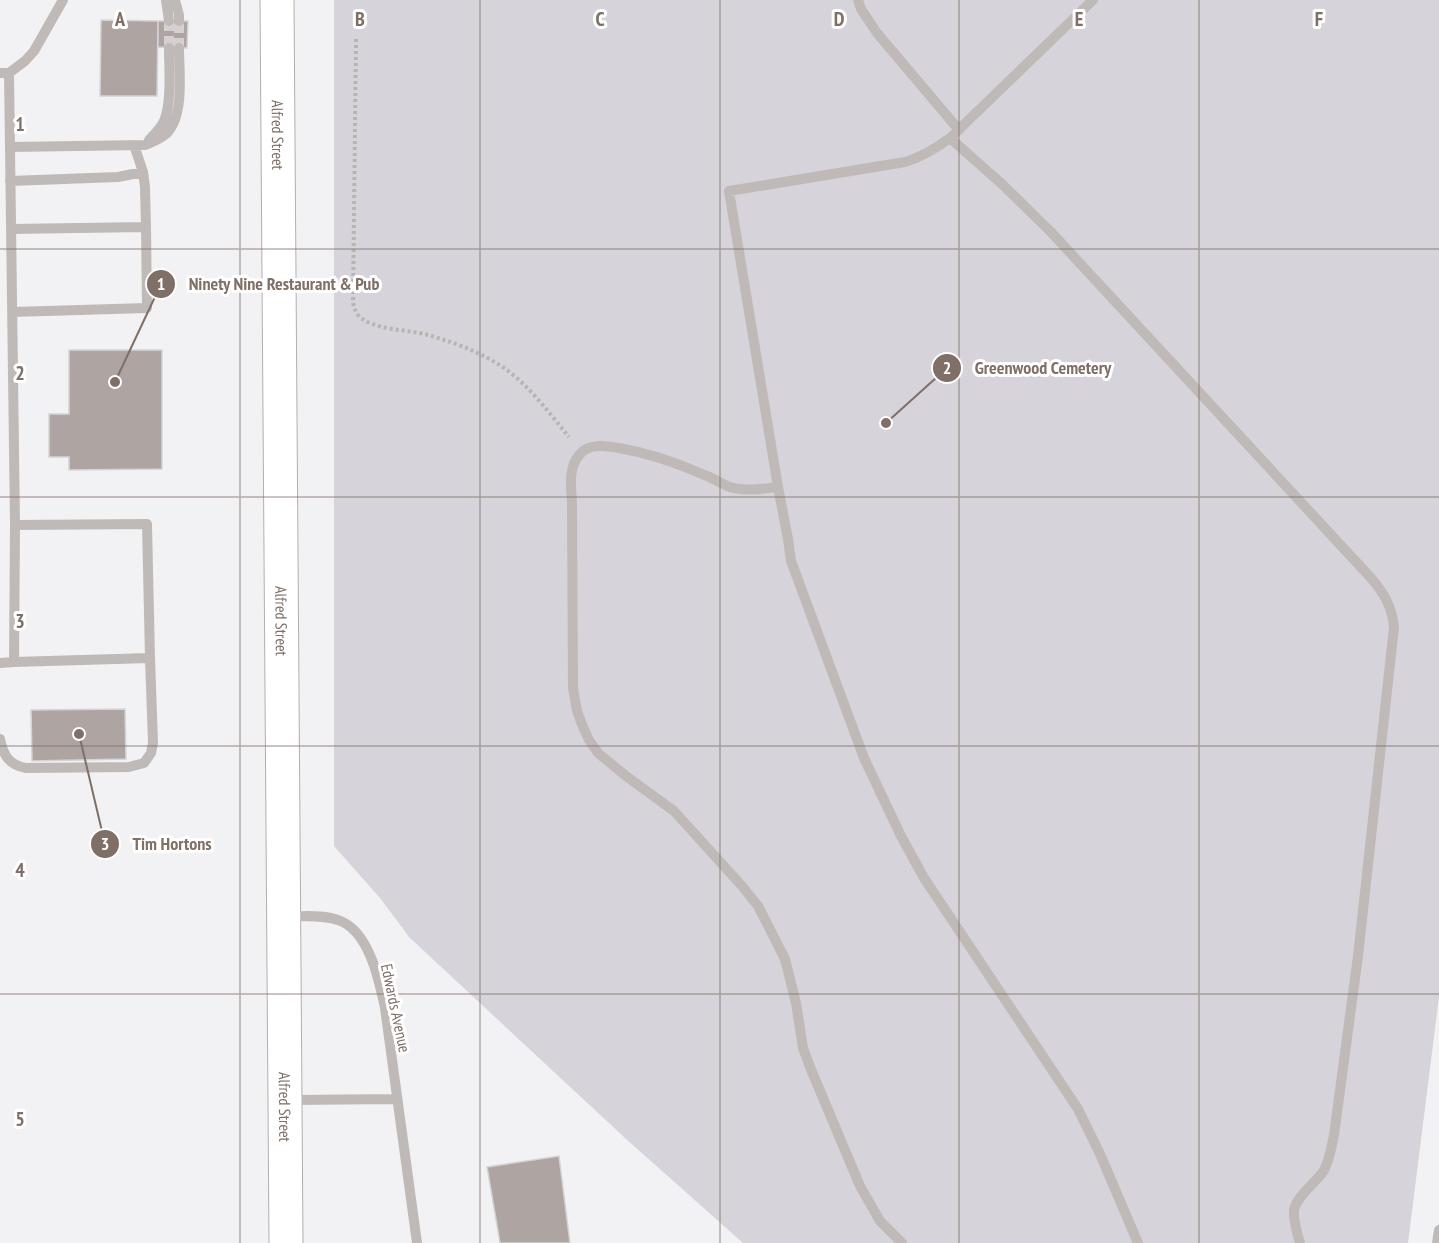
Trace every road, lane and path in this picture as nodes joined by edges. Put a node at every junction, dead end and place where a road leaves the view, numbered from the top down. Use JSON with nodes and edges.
{"nodes":[{"id":1,"x":63,"y":0,"type":"edge"},
{"id":2,"x":166,"y":0,"type":"edge"},
{"id":3,"x":175,"y":0,"type":"edge"},
{"id":4,"x":277,"y":0,"type":"edge"},
{"id":5,"x":858,"y":0,"type":"edge"},
{"id":6,"x":1093,"y":0,"type":"edge"},
{"id":7,"x":356,"y":39,"type":"dead end"},
{"id":8,"x":174,"y":48,"type":"tunnel mouth"},
{"id":9,"x":4,"y":73,"type":"edge"},
{"id":10,"x":958,"y":130,"type":"junction"},
{"id":11,"x":950,"y":138,"type":"junction"},
{"id":12,"x":140,"y":145,"type":"junction"},
{"id":13,"x":10,"y":147,"type":"junction"},
{"id":14,"x":143,"y":172,"type":"junction"},
{"id":15,"x":10,"y":181,"type":"junction"},
{"id":16,"x":146,"y":226,"type":"junction"},
{"id":17,"x":11,"y":229,"type":"junction"},
{"id":18,"x":12,"y":312,"type":"junction"},
{"id":19,"x":581,"y":451,"type":"junction"},
{"id":20,"x":778,"y":487,"type":"junction"},
{"id":21,"x":15,"y":525,"type":"junction"},
{"id":22,"x":150,"y":658,"type":"junction"},
{"id":23,"x":14,"y":662,"type":"junction"},
{"id":24,"x":0,"y":663,"type":"edge"},
{"id":25,"x":0,"y":739,"type":"edge"},
{"id":26,"x":283,"y":916,"type":"junction"},
{"id":27,"x":397,"y":1099,"type":"junction"},
{"id":28,"x":284,"y":1101,"type":"junction"},
{"id":29,"x":1439,"y":1230,"type":"edge"},
{"id":30,"x":285,"y":1243,"type":"edge"},
{"id":31,"x":417,"y":1243,"type":"edge"},
{"id":32,"x":902,"y":1243,"type":"edge"},
{"id":33,"x":1138,"y":1243,"type":"edge"},
{"id":34,"x":1300,"y":1243,"type":"edge"},
{"id":35,"x":1437,"y":1243,"type":"edge"}],
"edges":[{"from":1,"to":9,"type":"street"},
{"from":2,"to":3,"type":"street"},
{"from":4,"to":26,"type":"main road","name":"Alfred Street"},
{"from":5,"to":10,"type":"street"},
{"from":6,"to":10,"type":"street"},
{"from":7,"to":19,"type":"path"},
{"from":8,"to":12,"type":"street"},
{"from":9,"to":13,"type":"street"},
{"from":10,"to":11,"type":"street"},
{"from":11,"to":20,"type":"street"},
{"from":11,"to":34,"type":"street"},
{"from":12,"to":13,"type":"street"},
{"from":12,"to":14,"type":"street"},
{"from":13,"to":15,"type":"street"},
{"from":14,"to":15,"type":"street"},
{"from":14,"to":16,"type":"street"},
{"from":15,"to":17,"type":"street"},
{"from":16,"to":17,"type":"street"},
{"from":16,"to":18,"type":"street"},
{"from":17,"to":18,"type":"street"},
{"from":18,"to":21,"type":"street"},
{"from":19,"to":20,"type":"street"},
{"from":19,"to":32,"type":"street"},
{"from":20,"to":33,"type":"street"},
{"from":21,"to":22,"type":"street"},
{"from":21,"to":23,"type":"street"},
{"from":22,"to":23,"type":"street"},
{"from":22,"to":25,"type":"street"},
{"from":23,"to":24,"type":"street"},
{"from":26,"to":27,"type":"street","name":"Edwards Avenue"},
{"from":26,"to":28,"type":"main road","name":"Alfred Street"},
{"from":27,"to":28,"type":"street"},
{"from":27,"to":31,"type":"street","name":"Edwards Avenue"},
{"from":28,"to":30,"type":"main road","name":"Alfred Street"},
{"from":29,"to":35,"type":"street"}]}
